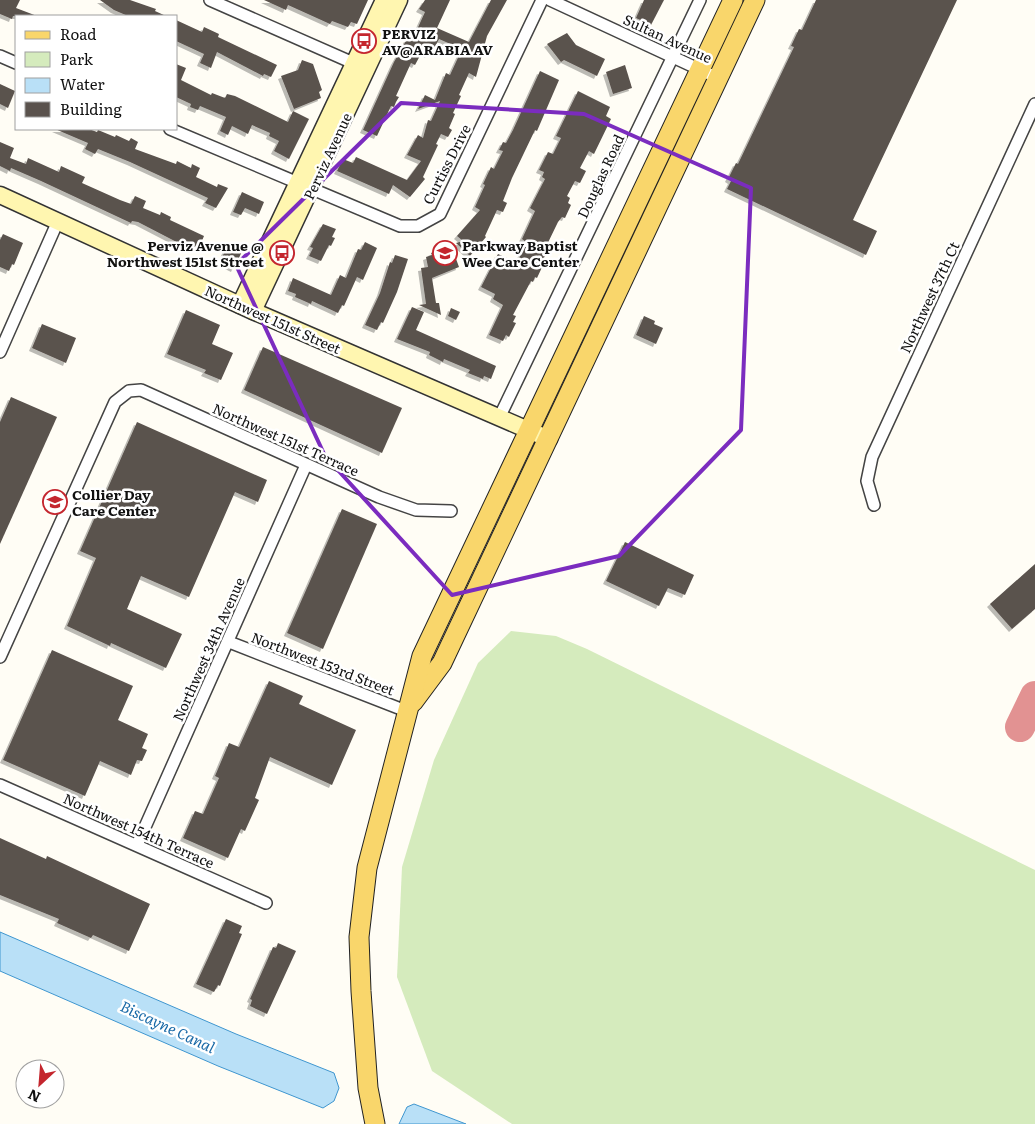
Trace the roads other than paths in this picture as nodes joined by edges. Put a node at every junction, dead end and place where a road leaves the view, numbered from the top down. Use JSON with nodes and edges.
{"nodes":[{"id":1,"x":210,"y":0,"type":"edge"},
{"id":2,"x":384,"y":0,"type":"edge"},
{"id":3,"x":399,"y":0,"type":"edge"},
{"id":4,"x":542,"y":0,"type":"edge"},
{"id":5,"x":550,"y":0,"type":"edge"},
{"id":6,"x":700,"y":0,"type":"edge"},
{"id":7,"x":733,"y":0,"type":"edge"},
{"id":8,"x":755,"y":0,"type":"edge"},
{"id":9,"x":0,"y":56,"type":"edge"},
{"id":10,"x":673,"y":57,"type":"junction"},
{"id":11,"x":15,"y":63,"type":"edge"},
{"id":12,"x":360,"y":66,"type":"junction"},
{"id":13,"x":700,"y":70,"type":"junction"},
{"id":14,"x":718,"y":78,"type":"junction"},
{"id":15,"x":1035,"y":104,"type":"edge"},
{"id":16,"x":172,"y":130,"type":"edge"},
{"id":17,"x":305,"y":186,"type":"junction"},
{"id":18,"x":0,"y":195,"type":"edge"},
{"id":19,"x":58,"y":221,"type":"junction"},
{"id":20,"x":246,"y":308,"type":"junction"},
{"id":21,"x":0,"y":352,"type":"edge"},
{"id":22,"x":499,"y":418,"type":"junction"},
{"id":23,"x":530,"y":431,"type":"junction"},
{"id":24,"x":549,"y":439,"type":"junction"},
{"id":25,"x":306,"y":465,"type":"junction"},
{"id":26,"x":874,"y":505,"type":"dead end"},
{"id":27,"x":451,"y":511,"type":"dead end"},
{"id":28,"x":229,"y":642,"type":"junction"},
{"id":29,"x":0,"y":657,"type":"edge"},
{"id":30,"x":406,"y":711,"type":"junction"},
{"id":31,"x":0,"y":785,"type":"edge"},
{"id":32,"x":137,"y":845,"type":"junction"},
{"id":33,"x":266,"y":903,"type":"dead end"},
{"id":34,"x":375,"y":1124,"type":"edge"}],
"edges":[{"from":1,"to":12,"type":"street"},
{"from":2,"to":12,"type":"street","name":"Perviz Avenue"},
{"from":3,"to":12,"type":"street","name":"Perviz Avenue"},
{"from":4,"to":17,"type":"street","name":"Curtiss Drive"},
{"from":5,"to":10,"type":"street","name":"Sultan Avenue"},
{"from":6,"to":10,"type":"street","name":"Douglas Road"},
{"from":7,"to":13,"type":"main road"},
{"from":8,"to":14,"type":"main road"},
{"from":9,"to":11,"type":"street"},
{"from":10,"to":13,"type":"street","name":"Sultan Avenue"},
{"from":10,"to":22,"type":"street","name":"Douglas Road"},
{"from":12,"to":17,"type":"street","name":"Perviz Avenue"},
{"from":13,"to":14,"type":"street","name":"Sultan Avenue"},
{"from":13,"to":23,"type":"main road"},
{"from":14,"to":24,"type":"main road"},
{"from":15,"to":26,"type":"street","name":"Northwest 37th Ct"},
{"from":16,"to":17,"type":"street","name":"Curtiss Drive"},
{"from":17,"to":20,"type":"street","name":"Perviz Avenue"},
{"from":18,"to":19,"type":"street","name":"Northwest 151st Street"},
{"from":19,"to":20,"type":"street","name":"Northwest 151st Street"},
{"from":19,"to":21,"type":"street"},
{"from":20,"to":22,"type":"street","name":"Northwest 151st Street"},
{"from":22,"to":23,"type":"street","name":"Northwest 151st Street"},
{"from":23,"to":24,"type":"street","name":"Northwest 151st Street"},
{"from":23,"to":30,"type":"main road"},
{"from":24,"to":30,"type":"main road"},
{"from":25,"to":27,"type":"street","name":"Northwest 151st Terrace"},
{"from":25,"to":28,"type":"street","name":"Northwest 34th Avenue"},
{"from":25,"to":29,"type":"street","name":"Northwest 151st Terrace"},
{"from":28,"to":30,"type":"street","name":"Northwest 153rd Street"},
{"from":28,"to":32,"type":"street","name":"Northwest 34th Avenue"},
{"from":30,"to":34,"type":"main road"},
{"from":31,"to":32,"type":"street","name":"Northwest 154th Terrace"},
{"from":32,"to":33,"type":"street","name":"Northwest 154th Terrace"}]}
